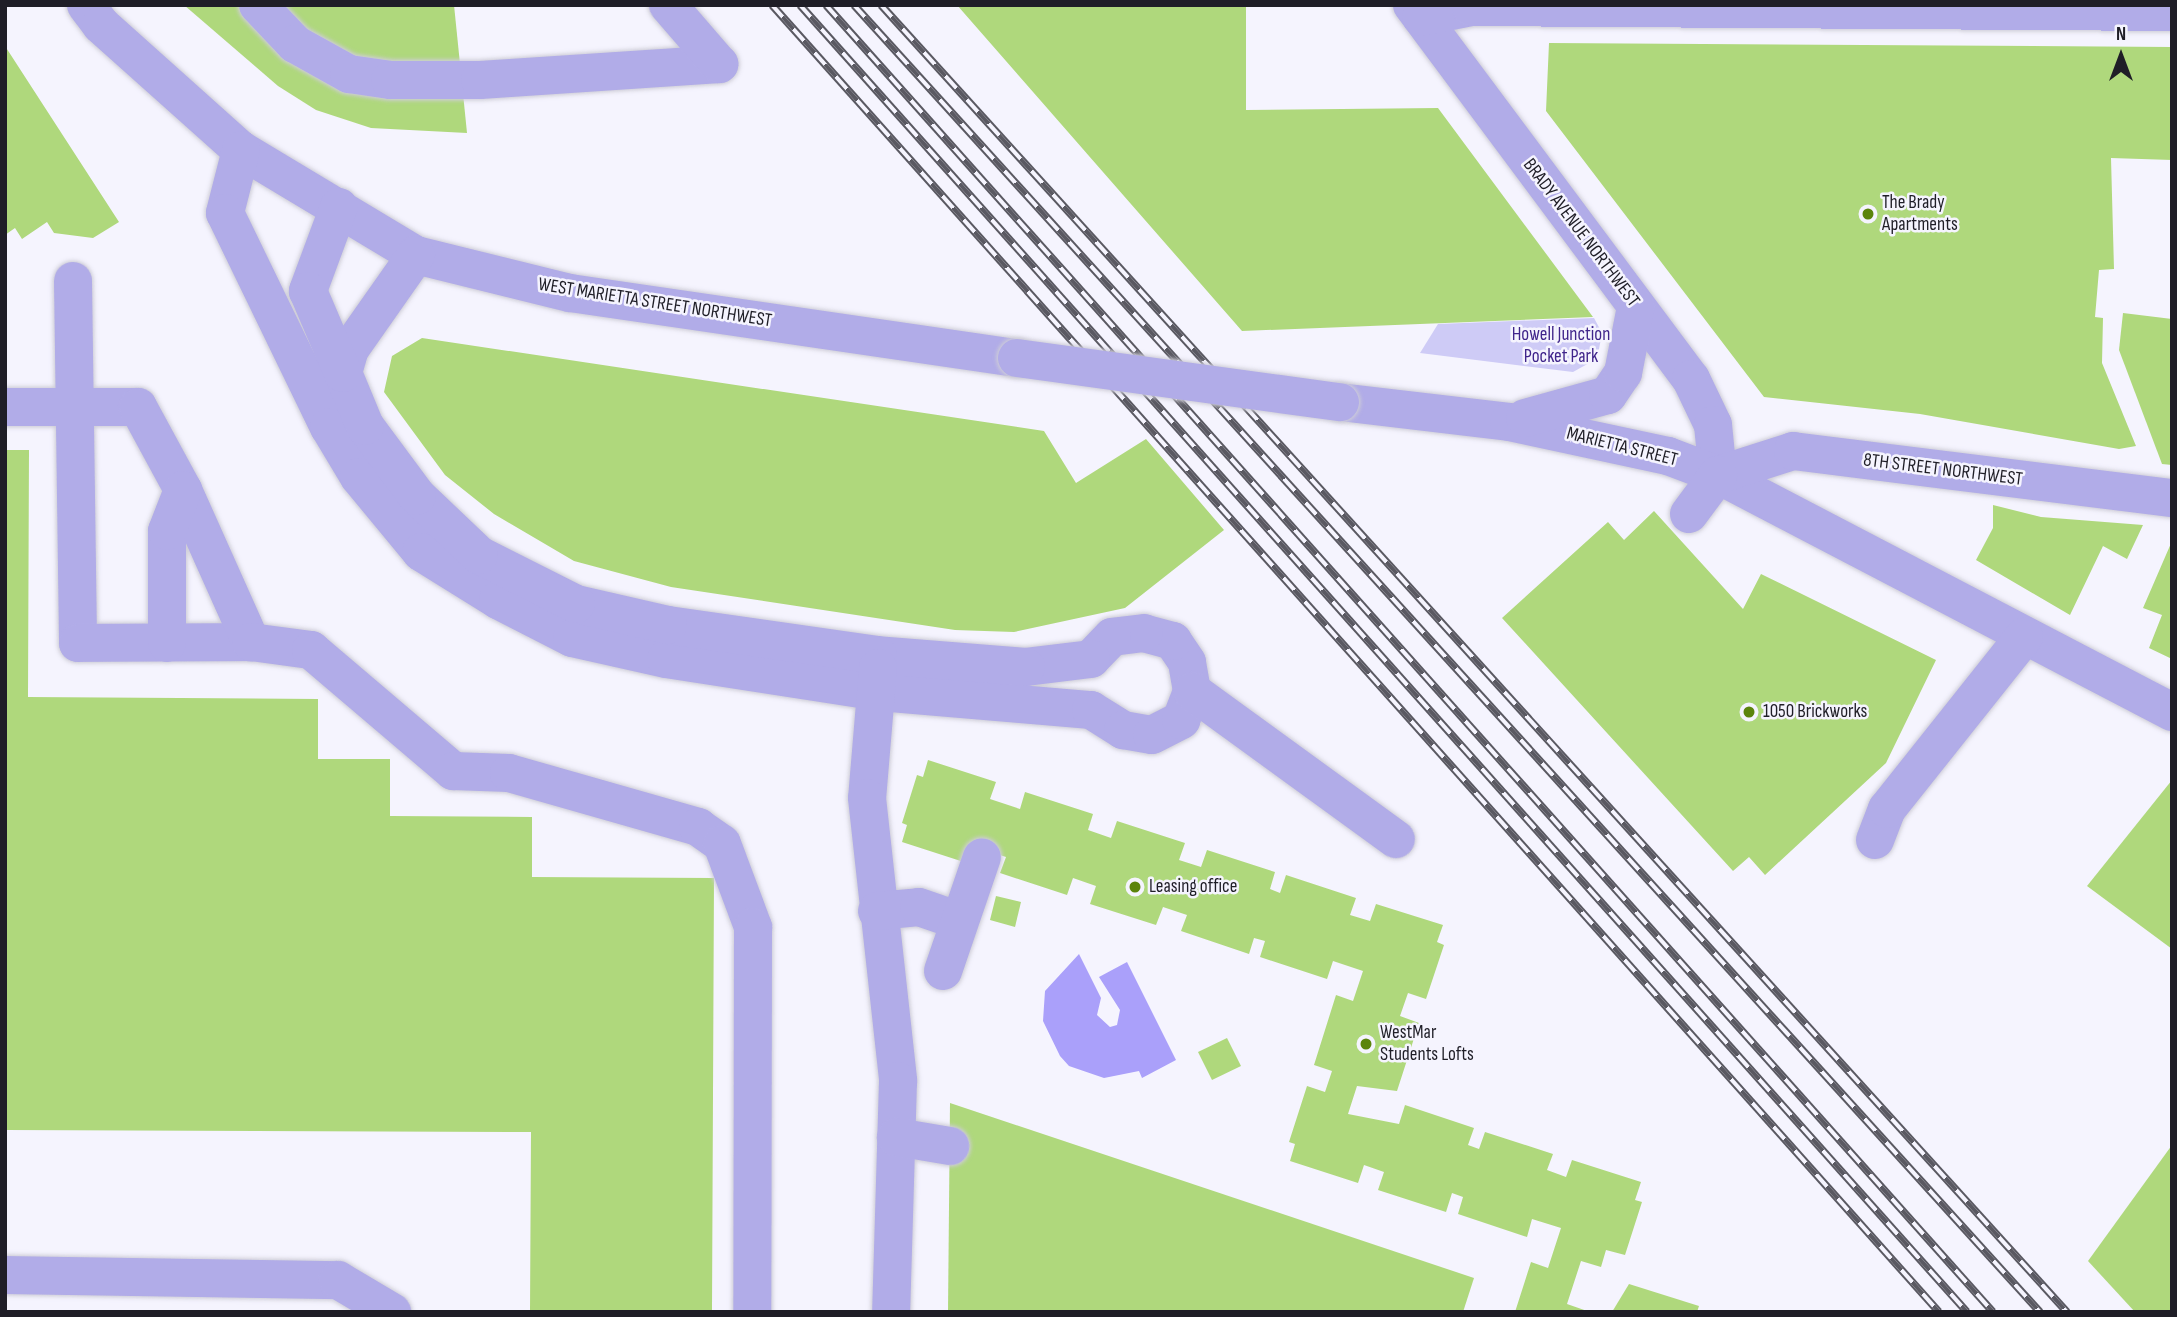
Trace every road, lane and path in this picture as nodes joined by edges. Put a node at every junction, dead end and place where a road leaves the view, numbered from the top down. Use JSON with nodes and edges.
{"nodes":[{"id":1,"x":86,"y":5,"type":"edge"},
{"id":2,"x":258,"y":5,"type":"edge"},
{"id":3,"x":668,"y":5,"type":"edge"},
{"id":4,"x":1416,"y":11,"type":"edge"},
{"id":5,"x":2172,"y":12,"type":"edge"},
{"id":6,"x":241,"y":149,"type":"junction"},
{"id":7,"x":339,"y":207,"type":"junction"},
{"id":8,"x":416,"y":255,"type":"junction"},
{"id":9,"x":73,"y":281,"type":"dead end"},
{"id":10,"x":308,"y":291,"type":"junction"},
{"id":11,"x":267,"y":298,"type":"junction"},
{"id":12,"x":1636,"y":307,"type":"junction"},
{"id":13,"x":1017,"y":358,"type":"joint"},
{"id":14,"x":343,"y":373,"type":"junction"},
{"id":15,"x":5,"y":407,"type":"edge"},
{"id":16,"x":74,"y":407,"type":"junction"},
{"id":17,"x":1509,"y":422,"type":"junction"},
{"id":18,"x":1718,"y":475,"type":"junction"},
{"id":19,"x":183,"y":490,"type":"junction"},
{"id":20,"x":2172,"y":498,"type":"edge"},
{"id":21,"x":1689,"y":514,"type":"dead end"},
{"id":22,"x":2024,"y":637,"type":"junction"},
{"id":23,"x":251,"y":642,"type":"junction"},
{"id":24,"x":167,"y":643,"type":"junction"},
{"id":25,"x":878,"y":674,"type":"junction"},
{"id":26,"x":1192,"y":691,"type":"junction"},
{"id":27,"x":2172,"y":712,"type":"edge"},
{"id":28,"x":1396,"y":839,"type":"dead end"},
{"id":29,"x":1875,"y":840,"type":"dead end"},
{"id":30,"x":982,"y":857,"type":"dead end"},
{"id":31,"x":877,"y":911,"type":"junction"},
{"id":32,"x":960,"y":921,"type":"junction"},
{"id":33,"x":943,"y":971,"type":"dead end"},
{"id":34,"x":896,"y":1138,"type":"junction"},
{"id":35,"x":950,"y":1146,"type":"dead end"},
{"id":36,"x":5,"y":1275,"type":"edge"},
{"id":37,"x":392,"y":1312,"type":"edge"},
{"id":38,"x":752,"y":1312,"type":"edge"},
{"id":39,"x":891,"y":1312,"type":"edge"}],
"edges":[{"from":1,"to":6,"type":"street","name":"WEST MARIETTA STREET NORTHWEST"},
{"from":2,"to":3,"type":"street"},
{"from":4,"to":5,"type":"street"},
{"from":4,"to":12,"type":"street","name":"BRADY AVENUE NORTHWEST"},
{"from":6,"to":7,"type":"street","name":"WEST MARIETTA STREET NORTHWEST"},
{"from":6,"to":11,"type":"street"},
{"from":7,"to":8,"type":"street","name":"WEST MARIETTA STREET NORTHWEST"},
{"from":7,"to":10,"type":"street"},
{"from":8,"to":13,"type":"street","name":"WEST MARIETTA STREET NORTHWEST"},
{"from":8,"to":14,"type":"street"},
{"from":9,"to":16,"type":"street"},
{"from":10,"to":11,"type":"street"},
{"from":10,"to":14,"type":"street"},
{"from":11,"to":25,"type":"street"},
{"from":12,"to":17,"type":"street"},
{"from":12,"to":18,"type":"street","name":"BRADY AVENUE NORTHWEST"},
{"from":13,"to":17,"type":"street","name":"MARIETTA STREET","bridge":true},
{"from":14,"to":25,"type":"street"},
{"from":15,"to":16,"type":"street"},
{"from":16,"to":19,"type":"street"},
{"from":16,"to":24,"type":"street"},
{"from":17,"to":18,"type":"street","name":"MARIETTA STREET"},
{"from":18,"to":20,"type":"street","name":"8TH STREET NORTHWEST"},
{"from":18,"to":21,"type":"street"},
{"from":18,"to":22,"type":"street","name":"MARIETTA STREET"},
{"from":19,"to":23,"type":"street"},
{"from":19,"to":24,"type":"street"},
{"from":22,"to":27,"type":"street","name":"MARIETTA STREET"},
{"from":22,"to":29,"type":"street"},
{"from":23,"to":24,"type":"street"},
{"from":23,"to":38,"type":"street"},
{"from":25,"to":26,"type":"street"},
{"from":25,"to":26,"type":"street"},
{"from":25,"to":31,"type":"street"},
{"from":26,"to":28,"type":"street"},
{"from":30,"to":32,"type":"street"},
{"from":31,"to":32,"type":"street"},
{"from":31,"to":34,"type":"street"},
{"from":32,"to":33,"type":"street"},
{"from":34,"to":35,"type":"street"},
{"from":34,"to":39,"type":"street"},
{"from":36,"to":37,"type":"street"}]}
